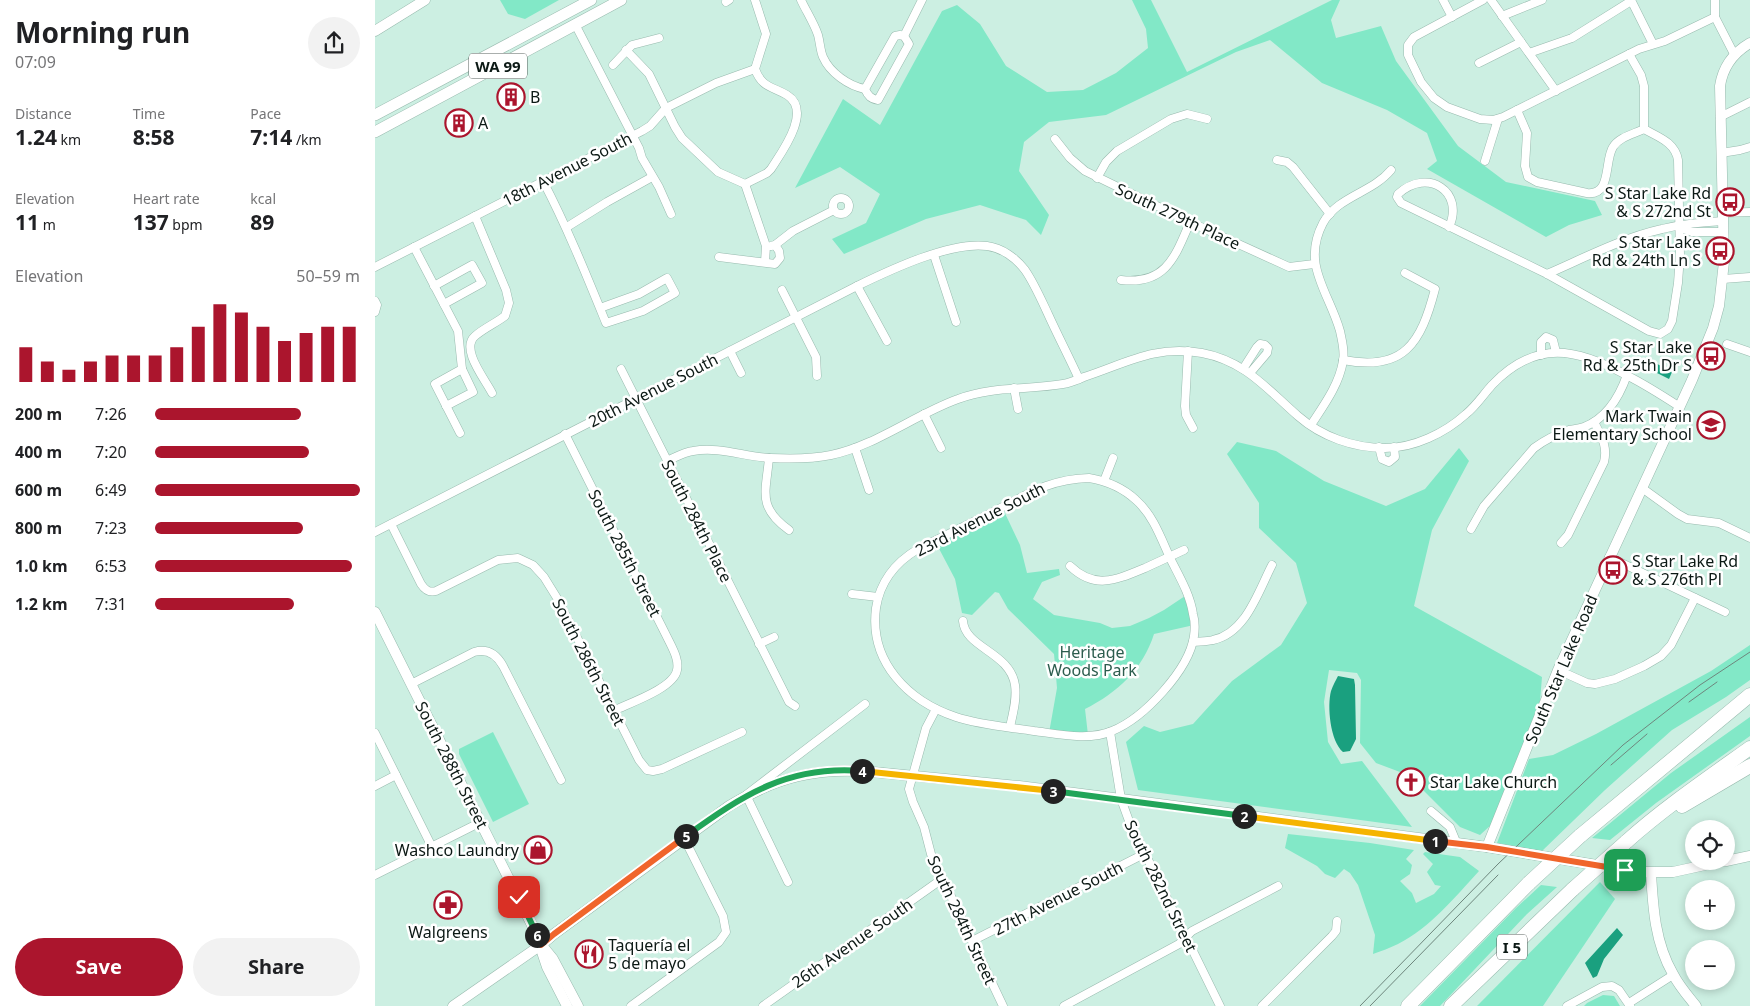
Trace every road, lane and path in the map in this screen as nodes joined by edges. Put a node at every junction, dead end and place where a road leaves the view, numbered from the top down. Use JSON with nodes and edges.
{"nodes":[{"id":1,"x":425,"y":0,"type":"edge"},
{"id":2,"x":591,"y":0,"type":"edge"},
{"id":3,"x":598,"y":0,"type":"edge"},
{"id":4,"x":621,"y":0,"type":"edge"},
{"id":5,"x":755,"y":0,"type":"edge"},
{"id":6,"x":801,"y":0,"type":"edge"},
{"id":7,"x":922,"y":0,"type":"edge"},
{"id":8,"x":1443,"y":0,"type":"edge"},
{"id":9,"x":1483,"y":0,"type":"edge"},
{"id":10,"x":1491,"y":0,"type":"edge"},
{"id":11,"x":1542,"y":0,"type":"edge"},
{"id":12,"x":1715,"y":0,"type":"edge"},
{"id":13,"x":1631,"y":1,"type":"edge"},
{"id":14,"x":1502,"y":16,"type":"junction"},
{"id":15,"x":1452,"y":17,"type":"junction"},
{"id":16,"x":1715,"y":17,"type":"junction"},
{"id":17,"x":575,"y":24,"type":"junction"},
{"id":18,"x":375,"y":31,"type":"edge"},
{"id":19,"x":905,"y":36,"type":"junction"},
{"id":20,"x":659,"y":38,"type":"dead end"},
{"id":21,"x":1521,"y":42,"type":"junction"},
{"id":22,"x":1750,"y":43,"type":"edge"},
{"id":23,"x":1653,"y":44,"type":"junction"},
{"id":24,"x":626,"y":50,"type":"junction"},
{"id":25,"x":1529,"y":53,"type":"junction"},
{"id":26,"x":1629,"y":54,"type":"junction"},
{"id":27,"x":1734,"y":54,"type":"junction"},
{"id":28,"x":1479,"y":63,"type":"dead end"},
{"id":29,"x":613,"y":65,"type":"dead end"},
{"id":30,"x":755,"y":69,"type":"junction"},
{"id":31,"x":865,"y":89,"type":"junction"},
{"id":32,"x":1556,"y":91,"type":"junction"},
{"id":33,"x":1750,"y":102,"type":"edge"},
{"id":34,"x":665,"y":108,"type":"junction"},
{"id":35,"x":1517,"y":110,"type":"junction"},
{"id":36,"x":375,"y":115,"type":"edge"},
{"id":37,"x":1720,"y":117,"type":"junction"},
{"id":38,"x":1207,"y":119,"type":"dead end"},
{"id":39,"x":1499,"y":119,"type":"junction"},
{"id":40,"x":1644,"y":129,"type":"junction"},
{"id":41,"x":375,"y":132,"type":"edge"},
{"id":42,"x":633,"y":136,"type":"junction"},
{"id":43,"x":1055,"y":139,"type":"dead end"},
{"id":44,"x":1750,"y":147,"type":"edge"},
{"id":45,"x":1721,"y":153,"type":"junction"},
{"id":46,"x":1277,"y":160,"type":"dead end"},
{"id":47,"x":1485,"y":161,"type":"dead end"},
{"id":48,"x":1391,"y":170,"type":"dead end"},
{"id":49,"x":652,"y":177,"type":"junction"},
{"id":50,"x":1097,"y":178,"type":"junction"},
{"id":51,"x":543,"y":181,"type":"junction"},
{"id":52,"x":745,"y":184,"type":"junction"},
{"id":53,"x":834,"y":210,"type":"dead end"},
{"id":54,"x":1750,"y":212,"type":"edge"},
{"id":55,"x":671,"y":214,"type":"dead end"},
{"id":56,"x":1330,"y":214,"type":"junction"},
{"id":57,"x":475,"y":216,"type":"junction"},
{"id":58,"x":1723,"y":217,"type":"junction"},
{"id":59,"x":1190,"y":222,"type":"junction"},
{"id":60,"x":567,"y":227,"type":"junction"},
{"id":61,"x":1449,"y":227,"type":"junction"},
{"id":62,"x":1679,"y":227,"type":"junction"},
{"id":63,"x":1724,"y":232,"type":"junction"},
{"id":64,"x":771,"y":246,"type":"junction"},
{"id":65,"x":414,"y":247,"type":"junction"},
{"id":66,"x":934,"y":255,"type":"junction"},
{"id":67,"x":719,"y":257,"type":"dead end"},
{"id":68,"x":765,"y":262,"type":"junction"},
{"id":69,"x":1314,"y":264,"type":"junction"},
{"id":70,"x":375,"y":267,"type":"edge"},
{"id":71,"x":1405,"y":273,"type":"dead end"},
{"id":72,"x":1547,"y":274,"type":"junction"},
{"id":73,"x":1750,"y":277,"type":"edge"},
{"id":74,"x":1723,"y":279,"type":"junction"},
{"id":75,"x":1121,"y":280,"type":"dead end"},
{"id":76,"x":434,"y":286,"type":"junction"},
{"id":77,"x":857,"y":286,"type":"junction"},
{"id":78,"x":782,"y":290,"type":"dead end"},
{"id":79,"x":375,"y":301,"type":"edge"},
{"id":80,"x":444,"y":304,"type":"junction"},
{"id":81,"x":600,"y":308,"type":"junction"},
{"id":82,"x":375,"y":312,"type":"edge"},
{"id":83,"x":796,"y":316,"type":"junction"},
{"id":84,"x":956,"y":322,"type":"dead end"},
{"id":85,"x":887,"y":341,"type":"dead end"},
{"id":86,"x":1727,"y":344,"type":"dead end"},
{"id":87,"x":730,"y":351,"type":"junction"},
{"id":88,"x":1188,"y":351,"type":"junction"},
{"id":89,"x":1556,"y":352,"type":"junction"},
{"id":90,"x":1750,"y":352,"type":"edge"},
{"id":91,"x":1541,"y":355,"type":"junction"},
{"id":92,"x":1343,"y":360,"type":"junction"},
{"id":93,"x":621,"y":368,"type":"dead end"},
{"id":94,"x":462,"y":369,"type":"junction"},
{"id":95,"x":741,"y":373,"type":"dead end"},
{"id":96,"x":1627,"y":375,"type":"junction"},
{"id":97,"x":817,"y":376,"type":"dead end"},
{"id":98,"x":1079,"y":379,"type":"junction"},
{"id":99,"x":1014,"y":388,"type":"junction"},
{"id":100,"x":493,"y":392,"type":"dead end"},
{"id":101,"x":635,"y":398,"type":"junction"},
{"id":102,"x":446,"y":406,"type":"junction"},
{"id":103,"x":1680,"y":408,"type":"junction"},
{"id":104,"x":1018,"y":409,"type":"dead end"},
{"id":105,"x":924,"y":414,"type":"junction"},
{"id":106,"x":1594,"y":422,"type":"junction"},
{"id":107,"x":1311,"y":425,"type":"junction"},
{"id":108,"x":1193,"y":428,"type":"dead end"},
{"id":109,"x":460,"y":433,"type":"dead end"},
{"id":110,"x":565,"y":434,"type":"junction"},
{"id":111,"x":1379,"y":447,"type":"junction"},
{"id":112,"x":1394,"y":447,"type":"junction"},
{"id":113,"x":855,"y":448,"type":"junction"},
{"id":114,"x":941,"y":448,"type":"dead end"},
{"id":115,"x":769,"y":458,"type":"junction"},
{"id":116,"x":1113,"y":458,"type":"dead end"},
{"id":117,"x":667,"y":461,"type":"junction"},
{"id":118,"x":1104,"y":481,"type":"junction"},
{"id":119,"x":1642,"y":488,"type":"junction"},
{"id":120,"x":869,"y":490,"type":"dead end"},
{"id":121,"x":391,"y":524,"type":"junction"},
{"id":122,"x":789,"y":530,"type":"dead end"},
{"id":123,"x":1471,"y":530,"type":"dead end"},
{"id":124,"x":375,"y":532,"type":"edge"},
{"id":125,"x":1750,"y":538,"type":"edge"},
{"id":126,"x":1561,"y":543,"type":"dead end"},
{"id":127,"x":1183,"y":550,"type":"dead end"},
{"id":128,"x":1170,"y":557,"type":"junction"},
{"id":129,"x":1609,"y":557,"type":"junction"},
{"id":130,"x":1272,"y":565,"type":"dead end"},
{"id":131,"x":1069,"y":566,"type":"dead end"},
{"id":132,"x":853,"y":594,"type":"dead end"},
{"id":133,"x":878,"y":597,"type":"junction"},
{"id":134,"x":1695,"y":598,"type":"junction"},
{"id":135,"x":375,"y":612,"type":"edge"},
{"id":136,"x":1725,"y":612,"type":"dead end"},
{"id":137,"x":963,"y":620,"type":"dead end"},
{"id":138,"x":774,"y":637,"type":"dead end"},
{"id":139,"x":1193,"y":642,"type":"junction"},
{"id":140,"x":759,"y":644,"type":"junction"},
{"id":141,"x":1558,"y":670,"type":"junction"},
{"id":142,"x":411,"y":684,"type":"junction"},
{"id":143,"x":1750,"y":694,"type":"edge"},
{"id":144,"x":865,"y":704,"type":"dead end"},
{"id":145,"x":1750,"y":704,"type":"edge"},
{"id":146,"x":795,"y":706,"type":"dead end"},
{"id":147,"x":936,"y":709,"type":"junction"},
{"id":148,"x":615,"y":710,"type":"junction"},
{"id":149,"x":1010,"y":727,"type":"junction"},
{"id":150,"x":741,"y":732,"type":"dead end"},
{"id":151,"x":1110,"y":732,"type":"junction"},
{"id":152,"x":375,"y":733,"type":"edge"},
{"id":153,"x":1691,"y":743,"type":"junction"},
{"id":154,"x":1750,"y":748,"type":"edge"},
{"id":155,"x":1750,"y":766,"type":"edge"},
{"id":156,"x":396,"y":775,"type":"junction"},
{"id":157,"x":913,"y":776,"type":"junction"},
{"id":158,"x":561,"y":780,"type":"dead end"},
{"id":159,"x":375,"y":786,"type":"edge"},
{"id":160,"x":746,"y":795,"type":"junction"},
{"id":161,"x":1121,"y":799,"type":"junction"},
{"id":162,"x":1431,"y":811,"type":"dead end"},
{"id":163,"x":481,"y":822,"type":"junction"},
{"id":164,"x":1640,"y":830,"type":"junction"},
{"id":165,"x":684,"y":838,"type":"junction"},
{"id":166,"x":1457,"y":844,"type":"junction"},
{"id":167,"x":432,"y":847,"type":"junction"},
{"id":168,"x":1487,"y":847,"type":"junction"},
{"id":169,"x":1145,"y":854,"type":"junction"},
{"id":170,"x":1750,"y":856,"type":"edge"},
{"id":171,"x":1735,"y":859,"type":"edge"},
{"id":172,"x":1685,"y":869,"type":"edge"},
{"id":173,"x":1651,"y":873,"type":"junction"},
{"id":174,"x":375,"y":875,"type":"edge"},
{"id":175,"x":942,"y":879,"type":"junction"},
{"id":176,"x":788,"y":882,"type":"dead end"},
{"id":177,"x":1278,"y":886,"type":"dead end"},
{"id":178,"x":1337,"y":921,"type":"dead end"},
{"id":179,"x":1186,"y":937,"type":"junction"},
{"id":180,"x":972,"y":941,"type":"junction"},
{"id":181,"x":541,"y":945,"type":"junction"},
{"id":182,"x":1673,"y":975,"type":"junction"},
{"id":183,"x":1630,"y":1005,"type":"edge"},
{"id":184,"x":453,"y":1006,"type":"edge"},
{"id":185,"x":567,"y":1006,"type":"edge"},
{"id":186,"x":578,"y":1006,"type":"edge"},
{"id":187,"x":631,"y":1006,"type":"edge"},
{"id":188,"x":763,"y":1006,"type":"edge"},
{"id":189,"x":1003,"y":1006,"type":"edge"},
{"id":190,"x":1064,"y":1006,"type":"edge"},
{"id":191,"x":1220,"y":1006,"type":"edge"},
{"id":192,"x":1262,"y":1006,"type":"edge"},
{"id":193,"x":1408,"y":1006,"type":"edge"},
{"id":194,"x":1451,"y":1006,"type":"edge"},
{"id":195,"x":1567,"y":1006,"type":"edge"},
{"id":196,"x":1696,"y":1006,"type":"edge"}],
"edges":[{"from":1,"to":18,"type":"main road"},
{"from":2,"to":36,"type":"main road","number":"WA 99"},
{"from":3,"to":17,"type":"main road"},
{"from":4,"to":17,"type":"main road","number":"WA 99"},
{"from":5,"to":30,"type":"street"},
{"from":6,"to":31,"type":"street"},
{"from":7,"to":19,"type":"street"},
{"from":8,"to":15,"type":"street"},
{"from":9,"to":15,"type":"street"},
{"from":10,"to":14,"type":"street"},
{"from":11,"to":14,"type":"street"},
{"from":12,"to":16,"type":"street"},
{"from":13,"to":23,"type":"street"},
{"from":13,"to":25,"type":"street"},
{"from":14,"to":21,"type":"street"},
{"from":15,"to":39,"type":"street"},
{"from":16,"to":23,"type":"street"},
{"from":16,"to":27,"type":"street"},
{"from":17,"to":41,"type":"main road","number":"WA 99"},
{"from":17,"to":42,"type":"street"},
{"from":19,"to":31,"type":"street"},
{"from":19,"to":31,"type":"street"},
{"from":20,"to":24,"type":"street"},
{"from":21,"to":25,"type":"street"},
{"from":21,"to":28,"type":"street"},
{"from":22,"to":27,"type":"main road","name":"South Star Lake Road"},
{"from":23,"to":26,"type":"street"},
{"from":24,"to":29,"type":"street"},
{"from":24,"to":34,"type":"street"},
{"from":25,"to":32,"type":"street"},
{"from":26,"to":32,"type":"street"},
{"from":26,"to":40,"type":"street"},
{"from":27,"to":37,"type":"main road","name":"South Star Lake Road"},
{"from":30,"to":34,"type":"street","name":"18th Avenue South"},
{"from":30,"to":52,"type":"street"},
{"from":32,"to":35,"type":"street"},
{"from":33,"to":37,"type":"street"},
{"from":34,"to":42,"type":"street","name":"18th Avenue South"},
{"from":34,"to":52,"type":"street"},
{"from":35,"to":39,"type":"street"},
{"from":35,"to":40,"type":"street"},
{"from":37,"to":45,"type":"main road","name":"South Star Lake Road"},
{"from":38,"to":50,"type":"street"},
{"from":39,"to":47,"type":"street"},
{"from":40,"to":62,"type":"street"},
{"from":42,"to":49,"type":"street"},
{"from":42,"to":51,"type":"street","name":"18th Avenue South"},
{"from":43,"to":50,"type":"street","name":"South 279th Place"},
{"from":44,"to":45,"type":"street"},
{"from":45,"to":58,"type":"main road","name":"South Star Lake Road"},
{"from":46,"to":56,"type":"street"},
{"from":48,"to":56,"type":"street"},
{"from":49,"to":55,"type":"street"},
{"from":49,"to":60,"type":"street"},
{"from":50,"to":59,"type":"street","name":"South 279th Place"},
{"from":51,"to":57,"type":"street","name":"18th Avenue South"},
{"from":51,"to":60,"type":"street"},
{"from":52,"to":64,"type":"street"},
{"from":53,"to":64,"type":"street"},
{"from":54,"to":58,"type":"street"},
{"from":56,"to":69,"type":"street"},
{"from":57,"to":65,"type":"street","name":"18th Avenue South"},
{"from":57,"to":100,"type":"street"},
{"from":58,"to":62,"type":"street"},
{"from":58,"to":63,"type":"main road","name":"South Star Lake Road"},
{"from":59,"to":69,"type":"street","name":"South 279th Place"},
{"from":59,"to":75,"type":"street"},
{"from":60,"to":81,"type":"street"},
{"from":61,"to":61,"type":"street"},
{"from":61,"to":72,"type":"street"},
{"from":62,"to":63,"type":"street"},
{"from":62,"to":72,"type":"street"},
{"from":62,"to":72,"type":"street"},
{"from":63,"to":74,"type":"main road","name":"South Star Lake Road"},
{"from":64,"to":68,"type":"street"},
{"from":64,"to":68,"type":"street"},
{"from":65,"to":70,"type":"street","name":"18th Avenue South"},
{"from":65,"to":76,"type":"street"},
{"from":66,"to":77,"type":"street","name":"20th Avenue South"},
{"from":66,"to":84,"type":"street"},
{"from":66,"to":98,"type":"street","name":"20th Avenue South"},
{"from":67,"to":68,"type":"street"},
{"from":69,"to":92,"type":"street"},
{"from":71,"to":92,"type":"street"},
{"from":73,"to":74,"type":"street"},
{"from":74,"to":103,"type":"main road","name":"South Star Lake Road"},
{"from":76,"to":80,"type":"street"},
{"from":76,"to":80,"type":"street"},
{"from":77,"to":83,"type":"street","name":"20th Avenue South"},
{"from":77,"to":85,"type":"street"},
{"from":78,"to":83,"type":"street"},
{"from":79,"to":82,"type":"street"},
{"from":80,"to":94,"type":"street"},
{"from":81,"to":81,"type":"street"},
{"from":83,"to":87,"type":"street","name":"20th Avenue South"},
{"from":83,"to":97,"type":"street"},
{"from":86,"to":90,"type":"street"},
{"from":87,"to":95,"type":"street"},
{"from":87,"to":101,"type":"street","name":"20th Avenue South"},
{"from":88,"to":98,"type":"street"},
{"from":88,"to":107,"type":"street"},
{"from":88,"to":108,"type":"street"},
{"from":89,"to":91,"type":"street"},
{"from":89,"to":91,"type":"street"},
{"from":89,"to":96,"type":"street"},
{"from":91,"to":112,"type":"street"},
{"from":92,"to":107,"type":"street"},
{"from":93,"to":101,"type":"street","name":"South 284th Place"},
{"from":94,"to":102,"type":"street"},
{"from":94,"to":102,"type":"street"},
{"from":96,"to":103,"type":"street"},
{"from":96,"to":106,"type":"street"},
{"from":98,"to":99,"type":"street"},
{"from":99,"to":104,"type":"street"},
{"from":99,"to":105,"type":"street"},
{"from":101,"to":110,"type":"street","name":"20th Avenue South"},
{"from":101,"to":117,"type":"street","name":"South 284th Place"},
{"from":102,"to":109,"type":"street"},
{"from":103,"to":119,"type":"main road","name":"South Star Lake Road"},
{"from":105,"to":113,"type":"street"},
{"from":105,"to":114,"type":"street"},
{"from":106,"to":123,"type":"street"},
{"from":106,"to":126,"type":"street"},
{"from":107,"to":111,"type":"street"},
{"from":110,"to":121,"type":"street","name":"20th Avenue South"},
{"from":110,"to":148,"type":"street","name":"South 285th Street"},
{"from":111,"to":112,"type":"street"},
{"from":111,"to":112,"type":"street"},
{"from":113,"to":115,"type":"street"},
{"from":113,"to":120,"type":"street"},
{"from":115,"to":117,"type":"street"},
{"from":115,"to":122,"type":"street"},
{"from":116,"to":118,"type":"street"},
{"from":117,"to":140,"type":"street","name":"South 284th Place"},
{"from":118,"to":128,"type":"street","name":"23rd Avenue South"},
{"from":118,"to":133,"type":"street","name":"23rd Avenue South"},
{"from":119,"to":125,"type":"street"},
{"from":119,"to":129,"type":"main road","name":"South Star Lake Road"},
{"from":121,"to":124,"type":"street","name":"20th Avenue South"},
{"from":121,"to":148,"type":"street","name":"South 286th Street"},
{"from":127,"to":128,"type":"street"},
{"from":128,"to":131,"type":"street"},
{"from":128,"to":139,"type":"street","name":"23rd Avenue South"},
{"from":129,"to":134,"type":"street"},
{"from":129,"to":141,"type":"main road","name":"South Star Lake Road"},
{"from":130,"to":139,"type":"street"},
{"from":132,"to":133,"type":"street"},
{"from":133,"to":147,"type":"street"},
{"from":134,"to":136,"type":"street"},
{"from":134,"to":141,"type":"street"},
{"from":135,"to":142,"type":"main road","name":"South 288th Street"},
{"from":137,"to":149,"type":"street"},
{"from":138,"to":140,"type":"street"},
{"from":139,"to":151,"type":"street"},
{"from":140,"to":146,"type":"street","name":"South 284th Place"},
{"from":141,"to":168,"type":"main road","name":"South Star Lake Road"},
{"from":142,"to":158,"type":"street"},
{"from":142,"to":163,"type":"main road","name":"South 288th Street"},
{"from":143,"to":153,"type":"highway"},
{"from":144,"to":160,"type":"street"},
{"from":145,"to":153,"type":"highway","number":"I 5"},
{"from":147,"to":149,"type":"street"},
{"from":147,"to":157,"type":"street"},
{"from":148,"to":150,"type":"street","name":"South 286th Street"},
{"from":149,"to":151,"type":"street"},
{"from":151,"to":161,"type":"street","name":"South 282nd Street"},
{"from":152,"to":156,"type":"street"},
{"from":153,"to":193,"type":"highway","number":"I 5","bridge":true},
{"from":154,"to":164,"type":"highway","number":"I 5"},
{"from":155,"to":164,"type":"highway"},
{"from":156,"to":159,"type":"street"},
{"from":156,"to":167,"type":"street"},
{"from":157,"to":160,"type":"main road"},
{"from":157,"to":161,"type":"main road"},
{"from":157,"to":175,"type":"street","name":"South 284th Street"},
{"from":160,"to":165,"type":"main road"},
{"from":160,"to":176,"type":"street"},
{"from":161,"to":166,"type":"main road"},
{"from":161,"to":169,"type":"street","name":"South 282nd Street"},
{"from":162,"to":166,"type":"street"},
{"from":163,"to":167,"type":"street"},
{"from":163,"to":181,"type":"main road","name":"South 288th Street"},
{"from":164,"to":194,"type":"highway","number":"I 5","bridge":true},
{"from":165,"to":181,"type":"main road"},
{"from":165,"to":187,"type":"street"},
{"from":166,"to":168,"type":"main road"},
{"from":167,"to":174,"type":"street"},
{"from":168,"to":173,"type":"main road"},
{"from":169,"to":179,"type":"street","name":"South 282nd Street"},
{"from":169,"to":180,"type":"street","name":"27th Avenue South"},
{"from":170,"to":171,"type":"main road"},
{"from":172,"to":173,"type":"main road"},
{"from":173,"to":182,"type":"main road"},
{"from":175,"to":180,"type":"street","name":"South 284th Street"},
{"from":175,"to":188,"type":"street","name":"26th Avenue South"},
{"from":177,"to":179,"type":"street"},
{"from":178,"to":192,"type":"street"},
{"from":179,"to":190,"type":"street"},
{"from":179,"to":191,"type":"street","name":"South 282nd Street"},
{"from":180,"to":189,"type":"street","name":"South 284th Street"},
{"from":181,"to":184,"type":"main road"},
{"from":181,"to":185,"type":"main road","name":"South 288th Street"},
{"from":181,"to":186,"type":"main road","name":"South 288th Street"},
{"from":182,"to":183,"type":"street"},
{"from":182,"to":196,"type":"main road"},
{"from":183,"to":195,"type":"street"}]}
